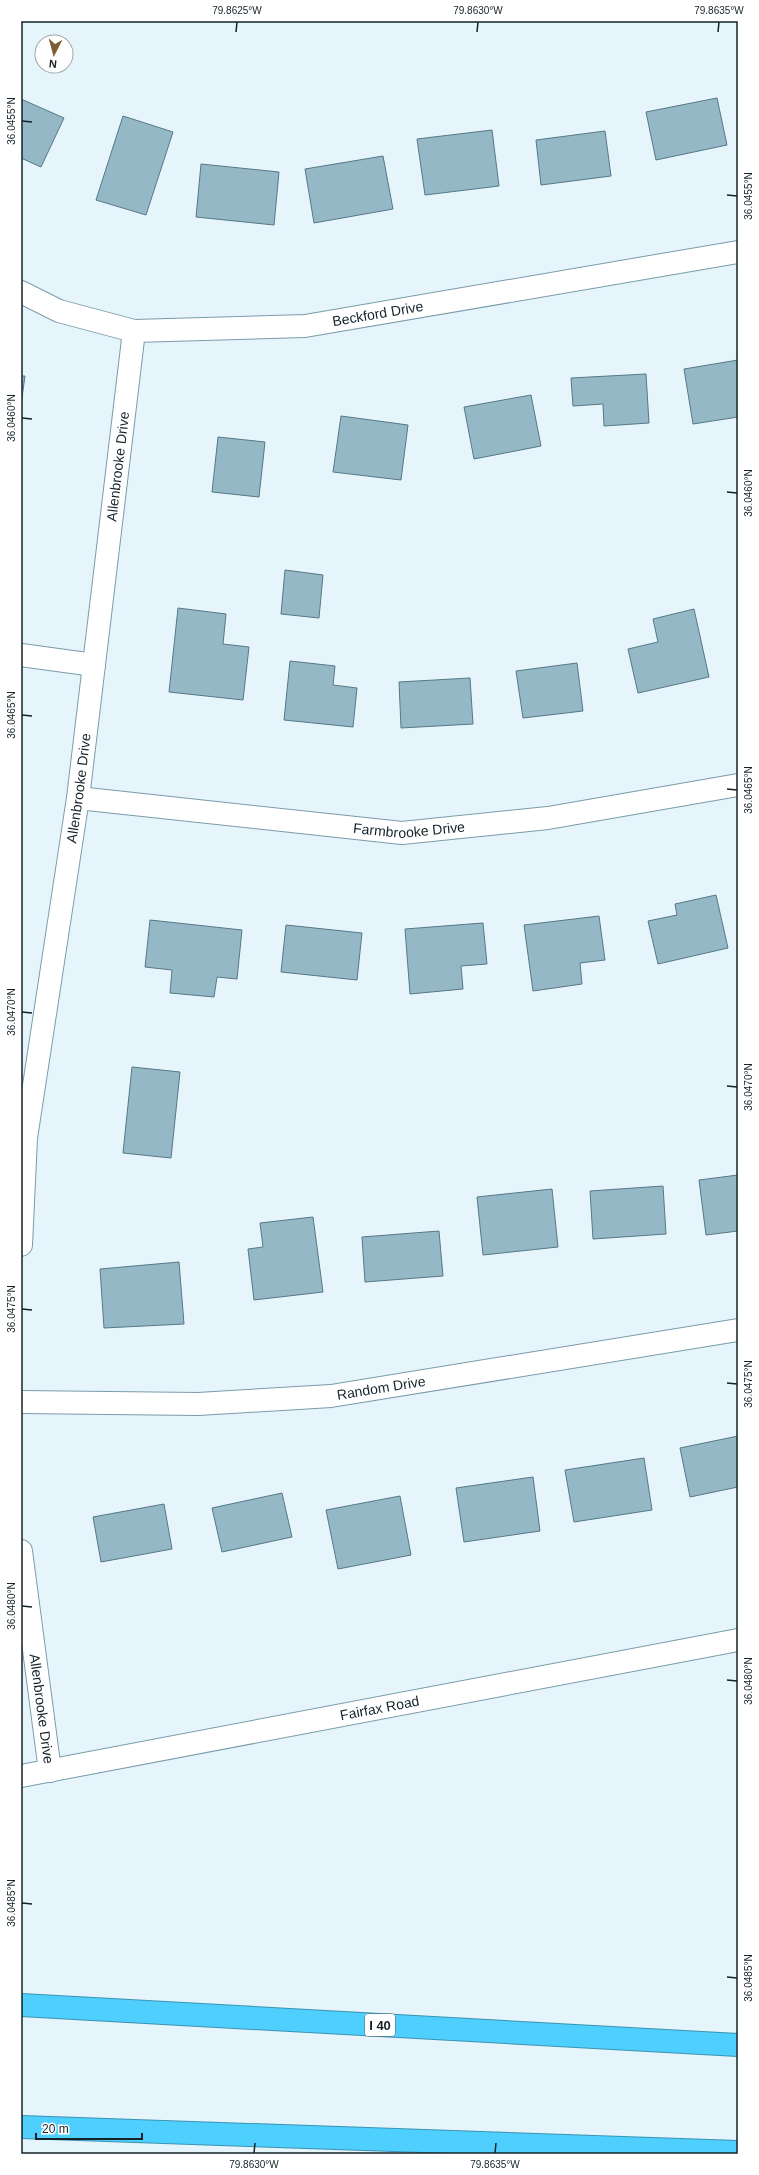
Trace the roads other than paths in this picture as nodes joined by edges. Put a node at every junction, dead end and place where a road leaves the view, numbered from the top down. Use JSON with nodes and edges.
{"nodes":[{"id":1,"x":738,"y":252,"type":"edge"},
{"id":2,"x":21,"y":292,"type":"edge"},
{"id":3,"x":134,"y":331,"type":"junction"},
{"id":4,"x":21,"y":654,"type":"edge"},
{"id":5,"x":94,"y":665,"type":"junction"},
{"id":6,"x":738,"y":784,"type":"edge"},
{"id":7,"x":78,"y":798,"type":"junction"},
{"id":8,"x":21,"y":1244,"type":"edge"},
{"id":9,"x":738,"y":1330,"type":"edge"},
{"id":10,"x":21,"y":1402,"type":"edge"},
{"id":11,"x":21,"y":1551,"type":"edge"},
{"id":12,"x":738,"y":1640,"type":"edge"},
{"id":13,"x":50,"y":1771,"type":"junction"},
{"id":14,"x":21,"y":1776,"type":"edge"},
{"id":15,"x":21,"y":2006,"type":"edge"},
{"id":16,"x":738,"y":2045,"type":"edge"},
{"id":17,"x":21,"y":2127,"type":"edge"},
{"id":18,"x":738,"y":2152,"type":"edge"}],
"edges":[{"from":1,"to":3,"type":"street","name":"Beckford Drive"},
{"from":2,"to":3,"type":"street","name":"Beckford Drive"},
{"from":3,"to":5,"type":"street","name":"Allenbrooke Drive"},
{"from":4,"to":5,"type":"street"},
{"from":5,"to":7,"type":"street","name":"Allenbrooke Drive"},
{"from":6,"to":7,"type":"street","name":"Farmbrooke Drive"},
{"from":7,"to":8,"type":"street","name":"Allenbrooke Drive"},
{"from":9,"to":10,"type":"street","name":"Random Drive"},
{"from":11,"to":13,"type":"street","name":"Allenbrooke Drive"},
{"from":12,"to":13,"type":"street","name":"Fairfax Road"},
{"from":13,"to":14,"type":"street","name":"Fairfax Road"},
{"from":15,"to":16,"type":"highway","number":"I 40"},
{"from":17,"to":18,"type":"highway"}]}
